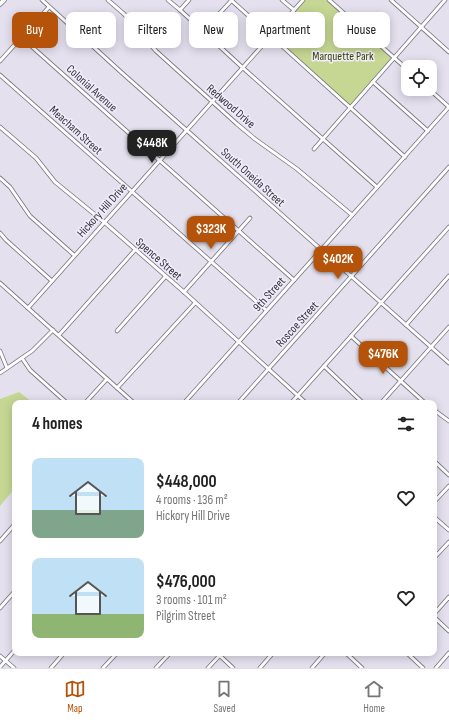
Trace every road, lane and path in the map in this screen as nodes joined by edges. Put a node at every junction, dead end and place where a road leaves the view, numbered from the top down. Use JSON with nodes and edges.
{"nodes":[{"id":1,"x":4,"y":0,"type":"edge"},
{"id":2,"x":38,"y":0,"type":"edge"},
{"id":3,"x":42,"y":0,"type":"edge"},
{"id":4,"x":108,"y":0,"type":"edge"},
{"id":5,"x":168,"y":0,"type":"edge"},
{"id":6,"x":189,"y":0,"type":"edge"},
{"id":7,"x":231,"y":0,"type":"edge"},
{"id":8,"x":282,"y":0,"type":"edge"},
{"id":9,"x":303,"y":0,"type":"edge"},
{"id":10,"x":329,"y":0,"type":"edge"},
{"id":11,"x":391,"y":0,"type":"edge"},
{"id":12,"x":445,"y":0,"type":"edge"},
{"id":13,"x":0,"y":4,"type":"edge"},
{"id":14,"x":47,"y":5,"type":"junction"},
{"id":15,"x":180,"y":10,"type":"junction"},
{"id":16,"x":294,"y":10,"type":"joint"},
{"id":17,"x":41,"y":12,"type":"edge"},
{"id":18,"x":220,"y":12,"type":"edge"},
{"id":19,"x":246,"y":14,"type":"edge"},
{"id":20,"x":189,"y":18,"type":"edge"},
{"id":21,"x":421,"y":27,"type":"junction"},
{"id":22,"x":12,"y":47,"type":"edge"},
{"id":23,"x":33,"y":48,"type":"edge"},
{"id":24,"x":221,"y":48,"type":"edge"},
{"id":25,"x":260,"y":48,"type":"edge"},
{"id":26,"x":284,"y":48,"type":"edge"},
{"id":27,"x":449,"y":52,"type":"edge"},
{"id":28,"x":394,"y":58,"type":"junction"},
{"id":29,"x":0,"y":61,"type":"edge"},
{"id":30,"x":401,"y":64,"type":"edge"},
{"id":31,"x":243,"y":68,"type":"junction"},
{"id":32,"x":0,"y":74,"type":"edge"},
{"id":33,"x":373,"y":82,"type":"junction"},
{"id":34,"x":437,"y":96,"type":"edge"},
{"id":35,"x":212,"y":101,"type":"junction"},
{"id":36,"x":350,"y":107,"type":"junction"},
{"id":37,"x":449,"y":107,"type":"edge"},
{"id":38,"x":0,"y":127,"type":"edge"},
{"id":39,"x":187,"y":130,"type":"junction"},
{"id":40,"x":428,"y":131,"type":"junction"},
{"id":41,"x":323,"y":139,"type":"junction"},
{"id":42,"x":314,"y":149,"type":"dead end"},
{"id":43,"x":405,"y":156,"type":"junction"},
{"id":44,"x":159,"y":160,"type":"junction"},
{"id":45,"x":449,"y":167,"type":"edge"},
{"id":46,"x":0,"y":178,"type":"edge"},
{"id":47,"x":377,"y":187,"type":"junction"},
{"id":48,"x":131,"y":192,"type":"junction"},
{"id":49,"x":352,"y":215,"type":"junction"},
{"id":50,"x":250,"y":218,"type":"dead end"},
{"id":51,"x":104,"y":222,"type":"junction"},
{"id":52,"x":449,"y":227,"type":"edge"},
{"id":53,"x":238,"y":231,"type":"junction"},
{"id":54,"x":0,"y":233,"type":"edge"},
{"id":55,"x":322,"y":249,"type":"junction"},
{"id":56,"x":135,"y":250,"type":"junction"},
{"id":57,"x":74,"y":255,"type":"junction"},
{"id":58,"x":211,"y":262,"type":"junction"},
{"id":59,"x":352,"y":276,"type":"junction"},
{"id":60,"x":449,"y":276,"type":"edge"},
{"id":61,"x":165,"y":277,"type":"junction"},
{"id":62,"x":294,"y":280,"type":"junction"},
{"id":63,"x":52,"y":281,"type":"junction"},
{"id":64,"x":0,"y":283,"type":"edge"},
{"id":65,"x":184,"y":292,"type":"junction"},
{"id":66,"x":195,"y":303,"type":"junction"},
{"id":67,"x":381,"y":303,"type":"junction"},
{"id":68,"x":28,"y":308,"type":"junction"},
{"id":69,"x":266,"y":310,"type":"junction"},
{"id":70,"x":406,"y":324,"type":"junction"},
{"id":71,"x":449,"y":328,"type":"edge"},
{"id":72,"x":53,"y":330,"type":"junction"},
{"id":73,"x":117,"y":331,"type":"dead end"},
{"id":74,"x":59,"y":336,"type":"junction"},
{"id":75,"x":351,"y":336,"type":"junction"},
{"id":76,"x":238,"y":342,"type":"junction"},
{"id":77,"x":431,"y":347,"type":"junction"},
{"id":78,"x":0,"y":351,"type":"edge"},
{"id":79,"x":22,"y":358,"type":"junction"},
{"id":80,"x":449,"y":362,"type":"edge"},
{"id":81,"x":324,"y":366,"type":"junction"},
{"id":82,"x":7,"y":368,"type":"junction"},
{"id":83,"x":269,"y":369,"type":"junction"},
{"id":84,"x":0,"y":372,"type":"edge"},
{"id":85,"x":107,"y":379,"type":"junction"},
{"id":86,"x":401,"y":381,"type":"junction"},
{"id":87,"x":117,"y":388,"type":"junction"},
{"id":88,"x":298,"y":395,"type":"junction"},
{"id":89,"x":65,"y":400,"type":"edge"},
{"id":90,"x":88,"y":400,"type":"edge"},
{"id":91,"x":131,"y":400,"type":"edge"},
{"id":92,"x":187,"y":400,"type":"edge"},
{"id":93,"x":241,"y":400,"type":"edge"},
{"id":94,"x":294,"y":400,"type":"edge"},
{"id":95,"x":303,"y":400,"type":"edge"},
{"id":96,"x":360,"y":400,"type":"edge"},
{"id":97,"x":384,"y":400,"type":"edge"},
{"id":98,"x":422,"y":400,"type":"edge"},
{"id":99,"x":437,"y":412,"type":"edge"},
{"id":100,"x":449,"y":421,"type":"edge"},
{"id":101,"x":437,"y":464,"type":"edge"},
{"id":102,"x":449,"y":475,"type":"edge"},
{"id":103,"x":449,"y":486,"type":"edge"},
{"id":104,"x":437,"y":499,"type":"edge"},
{"id":105,"x":437,"y":520,"type":"edge"},
{"id":106,"x":12,"y":527,"type":"edge"},
{"id":107,"x":449,"y":530,"type":"edge"},
{"id":108,"x":0,"y":541,"type":"edge"},
{"id":109,"x":449,"y":542,"type":"edge"},
{"id":110,"x":437,"y":555,"type":"edge"},
{"id":111,"x":12,"y":594,"type":"edge"},
{"id":112,"x":449,"y":597,"type":"edge"},
{"id":113,"x":0,"y":608,"type":"edge"},
{"id":114,"x":437,"y":611,"type":"edge"},
{"id":115,"x":437,"y":620,"type":"edge"},
{"id":116,"x":449,"y":631,"type":"edge"},
{"id":117,"x":12,"y":653,"type":"edge"},
{"id":118,"x":449,"y":653,"type":"edge"},
{"id":119,"x":0,"y":656,"type":"edge"},
{"id":120,"x":61,"y":656,"type":"edge"},
{"id":121,"x":114,"y":656,"type":"edge"},
{"id":122,"x":167,"y":656,"type":"edge"},
{"id":123,"x":217,"y":656,"type":"edge"},
{"id":124,"x":221,"y":656,"type":"edge"},
{"id":125,"x":270,"y":656,"type":"edge"},
{"id":126,"x":322,"y":656,"type":"edge"},
{"id":127,"x":349,"y":656,"type":"edge"},
{"id":128,"x":410,"y":656,"type":"edge"},
{"id":129,"x":5,"y":661,"type":"junction"},
{"id":130,"x":0,"y":667,"type":"edge"},
{"id":131,"x":14,"y":668,"type":"edge"},
{"id":132,"x":51,"y":668,"type":"edge"},
{"id":133,"x":103,"y":668,"type":"edge"},
{"id":134,"x":156,"y":668,"type":"edge"},
{"id":135,"x":208,"y":668,"type":"edge"},
{"id":136,"x":233,"y":668,"type":"edge"},
{"id":137,"x":260,"y":668,"type":"edge"},
{"id":138,"x":312,"y":668,"type":"edge"},
{"id":139,"x":362,"y":668,"type":"edge"},
{"id":140,"x":423,"y":668,"type":"edge"},
{"id":141,"x":436,"y":668,"type":"edge"}],
"edges":[{"from":1,"to":13,"type":"main road"},
{"from":2,"to":14,"type":"street","name":"South Oneida Street"},
{"from":3,"to":14,"type":"street","name":"South Oneida Street"},
{"from":4,"to":35,"type":"street","name":"Redwood Drive"},
{"from":5,"to":15,"type":"street"},
{"from":6,"to":15,"type":"street"},
{"from":7,"to":18,"type":"street"},
{"from":7,"to":19,"type":"street"},
{"from":8,"to":16,"type":"street"},
{"from":9,"to":16,"type":"street","name":"Hickory Hill Drive"},
{"from":10,"to":28,"type":"street"},
{"from":11,"to":21,"type":"street"},
{"from":12,"to":21,"type":"street"},
{"from":14,"to":17,"type":"street"},
{"from":14,"to":39,"type":"street","name":"South Oneida Street"},
{"from":15,"to":20,"type":"street"},
{"from":21,"to":27,"type":"street"},
{"from":21,"to":28,"type":"street"},
{"from":22,"to":29,"type":"street"},
{"from":23,"to":44,"type":"street","name":"Colonial Avenue"},
{"from":24,"to":31,"type":"street"},
{"from":25,"to":31,"type":"street","name":"Hickory Hill Drive"},
{"from":26,"to":36,"type":"street"},
{"from":28,"to":30,"type":"street"},
{"from":28,"to":33,"type":"street"},
{"from":31,"to":35,"type":"street","name":"Hickory Hill Drive"},
{"from":31,"to":41,"type":"street"},
{"from":32,"to":48,"type":"street","name":"Meacham Street"},
{"from":33,"to":36,"type":"street"},
{"from":33,"to":40,"type":"street"},
{"from":34,"to":37,"type":"street"},
{"from":35,"to":39,"type":"street","name":"Hickory Hill Drive"},
{"from":35,"to":49,"type":"street","name":"Redwood Drive"},
{"from":36,"to":41,"type":"street"},
{"from":36,"to":43,"type":"street"},
{"from":37,"to":40,"type":"street","name":"9th Street"},
{"from":38,"to":51,"type":"street","name":"Spence Street"},
{"from":39,"to":44,"type":"street","name":"Hickory Hill Drive"},
{"from":39,"to":55,"type":"street","name":"South Oneida Street"},
{"from":40,"to":43,"type":"street","name":"9th Street"},
{"from":41,"to":42,"type":"street"},
{"from":41,"to":47,"type":"street"},
{"from":43,"to":47,"type":"street","name":"9th Street"},
{"from":44,"to":48,"type":"street","name":"Hickory Hill Drive"},
{"from":44,"to":53,"type":"street","name":"Colonial Avenue"},
{"from":45,"to":59,"type":"street","name":"Roscoe Street"},
{"from":46,"to":57,"type":"street"},
{"from":47,"to":49,"type":"street","name":"9th Street"},
{"from":48,"to":51,"type":"street","name":"Hickory Hill Drive"},
{"from":48,"to":58,"type":"street","name":"Meacham Street"},
{"from":49,"to":55,"type":"street","name":"9th Street"},
{"from":50,"to":53,"type":"street"},
{"from":51,"to":56,"type":"street","name":"Spence Street"},
{"from":51,"to":57,"type":"street","name":"Hickory Hill Drive"},
{"from":52,"to":67,"type":"street"},
{"from":53,"to":58,"type":"street"},
{"from":53,"to":62,"type":"street","name":"Colonial Avenue"},
{"from":54,"to":63,"type":"street"},
{"from":55,"to":59,"type":"street","name":"South Oneida Street"},
{"from":55,"to":62,"type":"street","name":"9th Street"},
{"from":56,"to":61,"type":"street","name":"Spence Street"},
{"from":56,"to":74,"type":"street"},
{"from":57,"to":63,"type":"street","name":"Hickory Hill Drive"},
{"from":58,"to":65,"type":"street"},
{"from":58,"to":69,"type":"street","name":"Meacham Street"},
{"from":59,"to":67,"type":"street","name":"South Oneida Street"},
{"from":59,"to":83,"type":"street","name":"Roscoe Street"},
{"from":60,"to":70,"type":"street"},
{"from":61,"to":65,"type":"street","name":"Spence Street"},
{"from":61,"to":73,"type":"street"},
{"from":62,"to":69,"type":"street","name":"9th Street"},
{"from":63,"to":68,"type":"street","name":"Hickory Hill Drive"},
{"from":64,"to":68,"type":"street"},
{"from":65,"to":66,"type":"street","name":"Spence Street"},
{"from":66,"to":76,"type":"street","name":"Spence Street"},
{"from":66,"to":87,"type":"street"},
{"from":67,"to":70,"type":"street","name":"South Oneida Street"},
{"from":67,"to":75,"type":"street"},
{"from":68,"to":72,"type":"street"},
{"from":69,"to":76,"type":"street","name":"9th Street"},
{"from":70,"to":77,"type":"street","name":"South Oneida Street"},
{"from":71,"to":77,"type":"street"},
{"from":72,"to":74,"type":"street"},
{"from":72,"to":79,"type":"street"},
{"from":74,"to":85,"type":"street"},
{"from":75,"to":81,"type":"street"},
{"from":75,"to":86,"type":"street"},
{"from":76,"to":83,"type":"street","name":"Spence Street"},
{"from":76,"to":92,"type":"street","name":"9th Street"},
{"from":77,"to":80,"type":"street","name":"South Oneida Street"},
{"from":77,"to":86,"type":"street"},
{"from":78,"to":82,"type":"street"},
{"from":79,"to":82,"type":"street"},
{"from":79,"to":89,"type":"street"},
{"from":81,"to":88,"type":"street"},
{"from":81,"to":96,"type":"street"},
{"from":82,"to":84,"type":"street"},
{"from":83,"to":88,"type":"street","name":"Spence Street"},
{"from":83,"to":93,"type":"street","name":"Roscoe Street"},
{"from":85,"to":87,"type":"street"},
{"from":85,"to":90,"type":"street"},
{"from":86,"to":97,"type":"street"},
{"from":86,"to":98,"type":"street"},
{"from":87,"to":91,"type":"street"},
{"from":88,"to":94,"type":"street"},
{"from":88,"to":95,"type":"street","name":"Spence Street"},
{"from":99,"to":100,"type":"street"},
{"from":101,"to":102,"type":"street"},
{"from":103,"to":104,"type":"street"},
{"from":105,"to":107,"type":"street"},
{"from":106,"to":108,"type":"street"},
{"from":109,"to":110,"type":"street"},
{"from":111,"to":113,"type":"street"},
{"from":112,"to":114,"type":"street"},
{"from":115,"to":116,"type":"street"},
{"from":117,"to":129,"type":"street"},
{"from":118,"to":141,"type":"street"},
{"from":119,"to":129,"type":"street"},
{"from":120,"to":132,"type":"street"},
{"from":121,"to":133,"type":"street"},
{"from":122,"to":134,"type":"street"},
{"from":123,"to":135,"type":"street"},
{"from":124,"to":136,"type":"street"},
{"from":125,"to":137,"type":"street"},
{"from":126,"to":138,"type":"street"},
{"from":127,"to":139,"type":"street"},
{"from":128,"to":140,"type":"street"},
{"from":129,"to":130,"type":"street"},
{"from":129,"to":131,"type":"street"}]}
